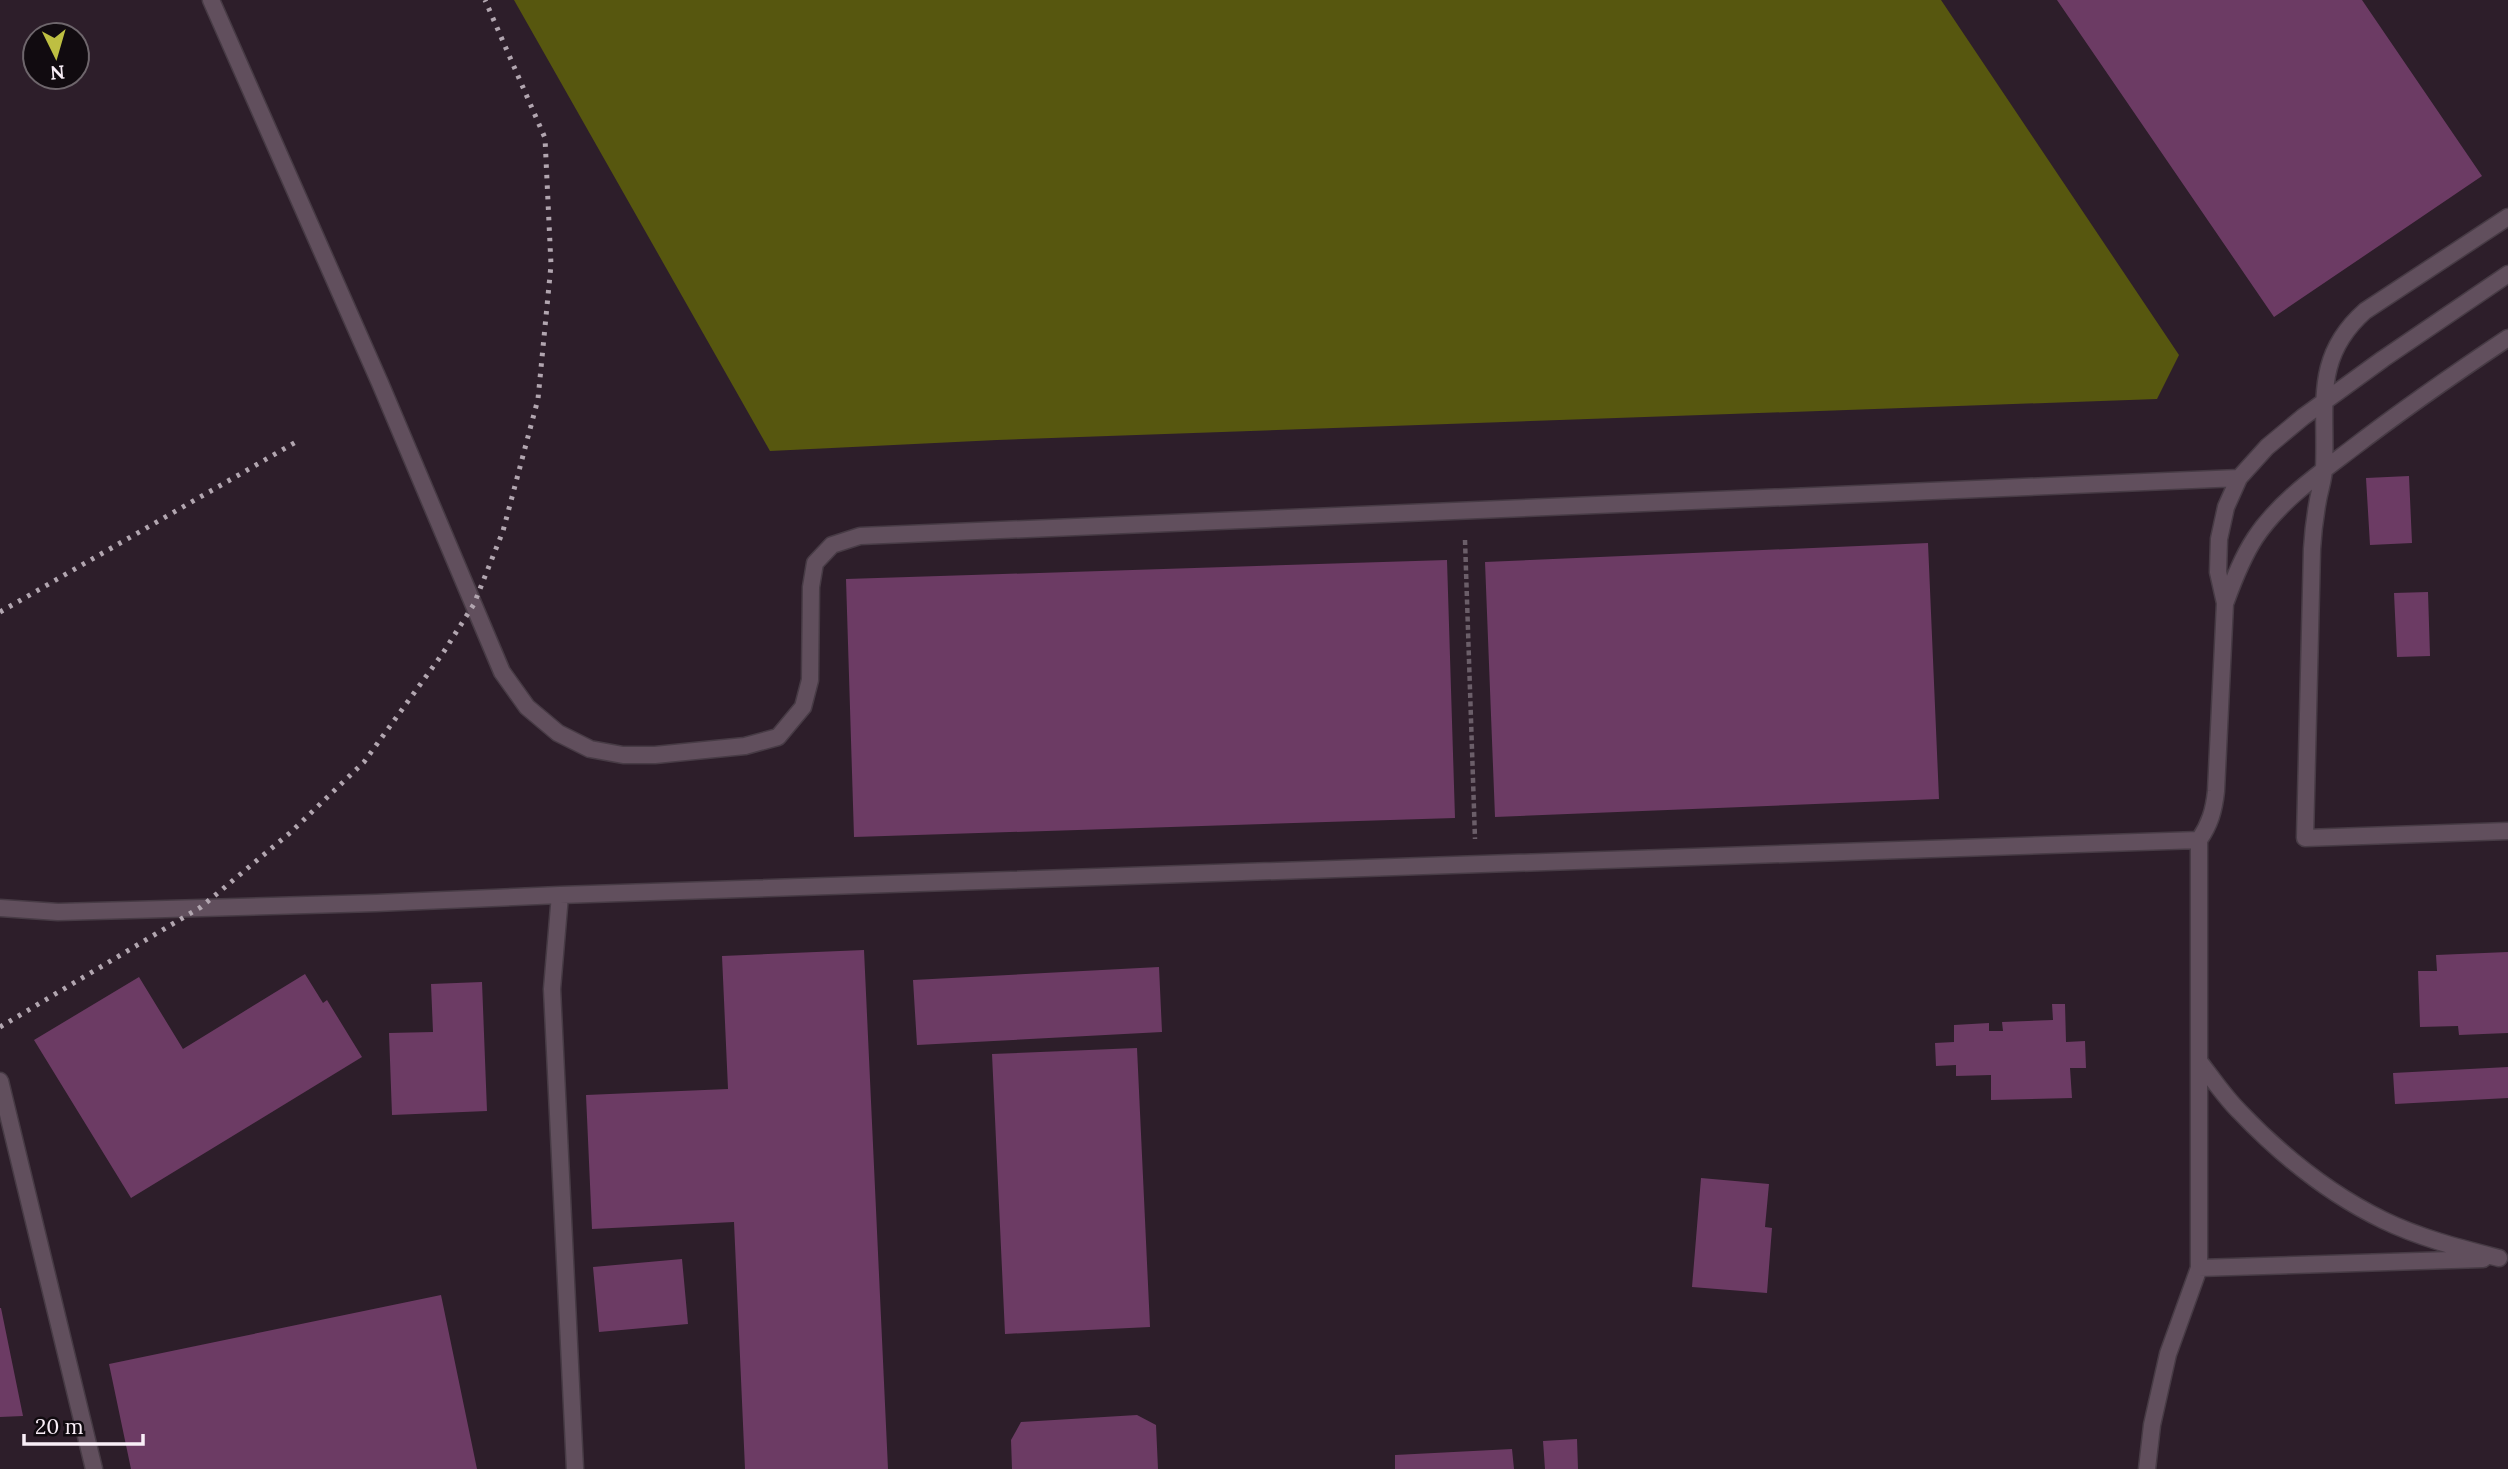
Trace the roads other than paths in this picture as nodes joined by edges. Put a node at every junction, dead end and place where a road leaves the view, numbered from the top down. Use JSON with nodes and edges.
{"nodes":[{"id":1,"x":211,"y":0,"type":"edge"},
{"id":2,"x":2508,"y":217,"type":"edge"},
{"id":3,"x":2508,"y":274,"type":"edge"},
{"id":4,"x":2508,"y":338,"type":"edge"},
{"id":5,"x":2324,"y":402,"type":"junction"},
{"id":6,"x":2324,"y":469,"type":"junction"},
{"id":7,"x":2239,"y":478,"type":"junction"},
{"id":8,"x":2225,"y":603,"type":"junction"},
{"id":9,"x":2508,"y":831,"type":"edge"},
{"id":10,"x":2199,"y":840,"type":"junction"},
{"id":11,"x":560,"y":895,"type":"junction"},
{"id":12,"x":0,"y":908,"type":"edge"},
{"id":13,"x":2199,"y":1061,"type":"junction"},
{"id":14,"x":0,"y":1081,"type":"edge"},
{"id":15,"x":2504,"y":1258,"type":"edge"},
{"id":16,"x":2199,"y":1268,"type":"junction"},
{"id":17,"x":94,"y":1469,"type":"edge"},
{"id":18,"x":575,"y":1469,"type":"edge"},
{"id":19,"x":2147,"y":1469,"type":"edge"}],
"edges":[{"from":1,"to":7,"type":"lane"},
{"from":2,"to":5,"type":"lane"},
{"from":3,"to":5,"type":"lane"},
{"from":4,"to":6,"type":"lane"},
{"from":5,"to":6,"type":"lane"},
{"from":5,"to":7,"type":"lane"},
{"from":6,"to":8,"type":"lane"},
{"from":6,"to":9,"type":"lane"},
{"from":7,"to":8,"type":"lane"},
{"from":8,"to":10,"type":"lane"},
{"from":10,"to":11,"type":"lane"},
{"from":10,"to":13,"type":"lane"},
{"from":11,"to":12,"type":"lane"},
{"from":11,"to":18,"type":"lane"},
{"from":13,"to":15,"type":"lane"},
{"from":13,"to":16,"type":"lane"},
{"from":14,"to":17,"type":"lane"},
{"from":15,"to":16,"type":"lane"},
{"from":16,"to":19,"type":"lane"}]}
